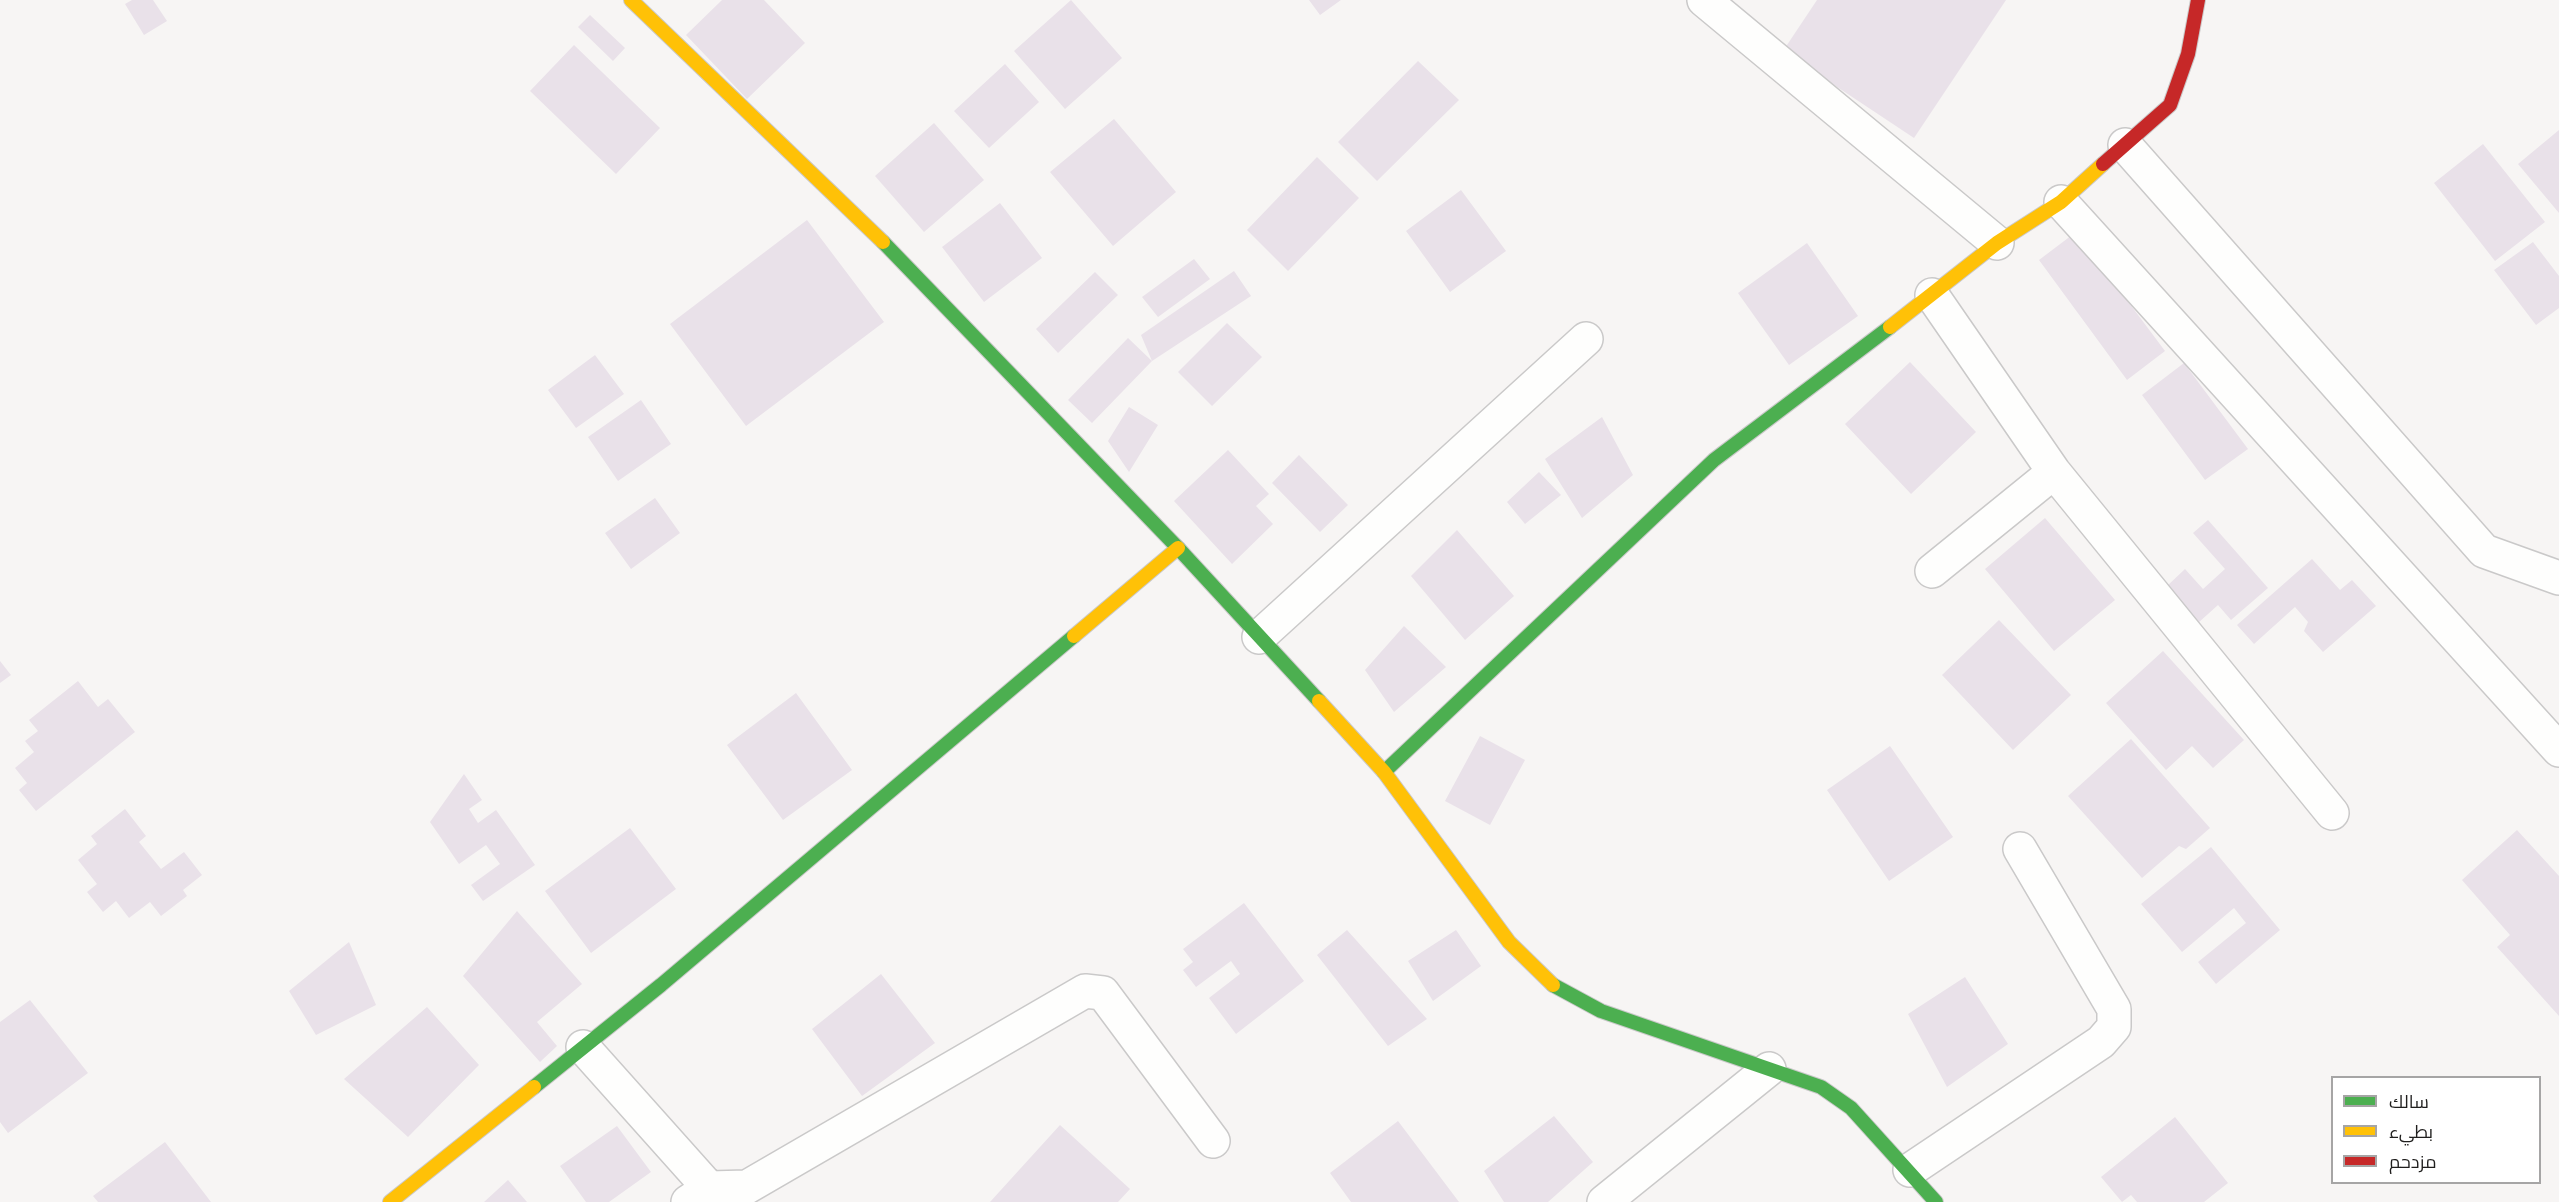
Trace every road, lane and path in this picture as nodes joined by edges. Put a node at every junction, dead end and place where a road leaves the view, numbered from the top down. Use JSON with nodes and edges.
{"nodes":[{"id":1,"x":631,"y":0,"type":"edge"},
{"id":2,"x":1704,"y":0,"type":"edge"},
{"id":3,"x":2198,"y":0,"type":"edge"},
{"id":4,"x":2125,"y":145,"type":"junction"},
{"id":5,"x":2061,"y":202,"type":"junction"},
{"id":6,"x":1997,"y":243,"type":"junction"},
{"id":7,"x":1932,"y":295,"type":"junction"},
{"id":8,"x":1586,"y":339,"type":"dead end"},
{"id":9,"x":2054,"y":472,"type":"junction"},
{"id":10,"x":1178,"y":548,"type":"junction"},
{"id":11,"x":1932,"y":571,"type":"dead end"},
{"id":12,"x":2559,"y":578,"type":"edge"},
{"id":13,"x":1259,"y":637,"type":"junction"},
{"id":14,"x":2559,"y":750,"type":"edge"},
{"id":15,"x":1384,"y":772,"type":"junction"},
{"id":16,"x":2332,"y":813,"type":"dead end"},
{"id":17,"x":2020,"y":849,"type":"dead end"},
{"id":18,"x":584,"y":1047,"type":"junction"},
{"id":19,"x":1769,"y":1070,"type":"junction"},
{"id":20,"x":1213,"y":1141,"type":"dead end"},
{"id":21,"x":1910,"y":1170,"type":"junction"},
{"id":22,"x":699,"y":1195,"type":"edge"},
{"id":23,"x":390,"y":1202,"type":"edge"},
{"id":24,"x":1604,"y":1202,"type":"edge"},
{"id":25,"x":1936,"y":1202,"type":"edge"}],
"edges":[{"from":1,"to":10,"type":"street"},
{"from":2,"to":6,"type":"street"},
{"from":3,"to":4,"type":"street"},
{"from":4,"to":5,"type":"street"},
{"from":4,"to":12,"type":"street"},
{"from":5,"to":6,"type":"street"},
{"from":5,"to":14,"type":"street"},
{"from":6,"to":7,"type":"street"},
{"from":7,"to":9,"type":"street"},
{"from":7,"to":15,"type":"street"},
{"from":8,"to":13,"type":"street"},
{"from":9,"to":11,"type":"street"},
{"from":9,"to":16,"type":"street"},
{"from":10,"to":13,"type":"street"},
{"from":10,"to":18,"type":"street"},
{"from":13,"to":15,"type":"street"},
{"from":15,"to":19,"type":"street"},
{"from":17,"to":21,"type":"street"},
{"from":18,"to":22,"type":"street"},
{"from":18,"to":23,"type":"street"},
{"from":19,"to":21,"type":"street"},
{"from":19,"to":24,"type":"street"},
{"from":20,"to":22,"type":"street"},
{"from":21,"to":25,"type":"street"}]}
